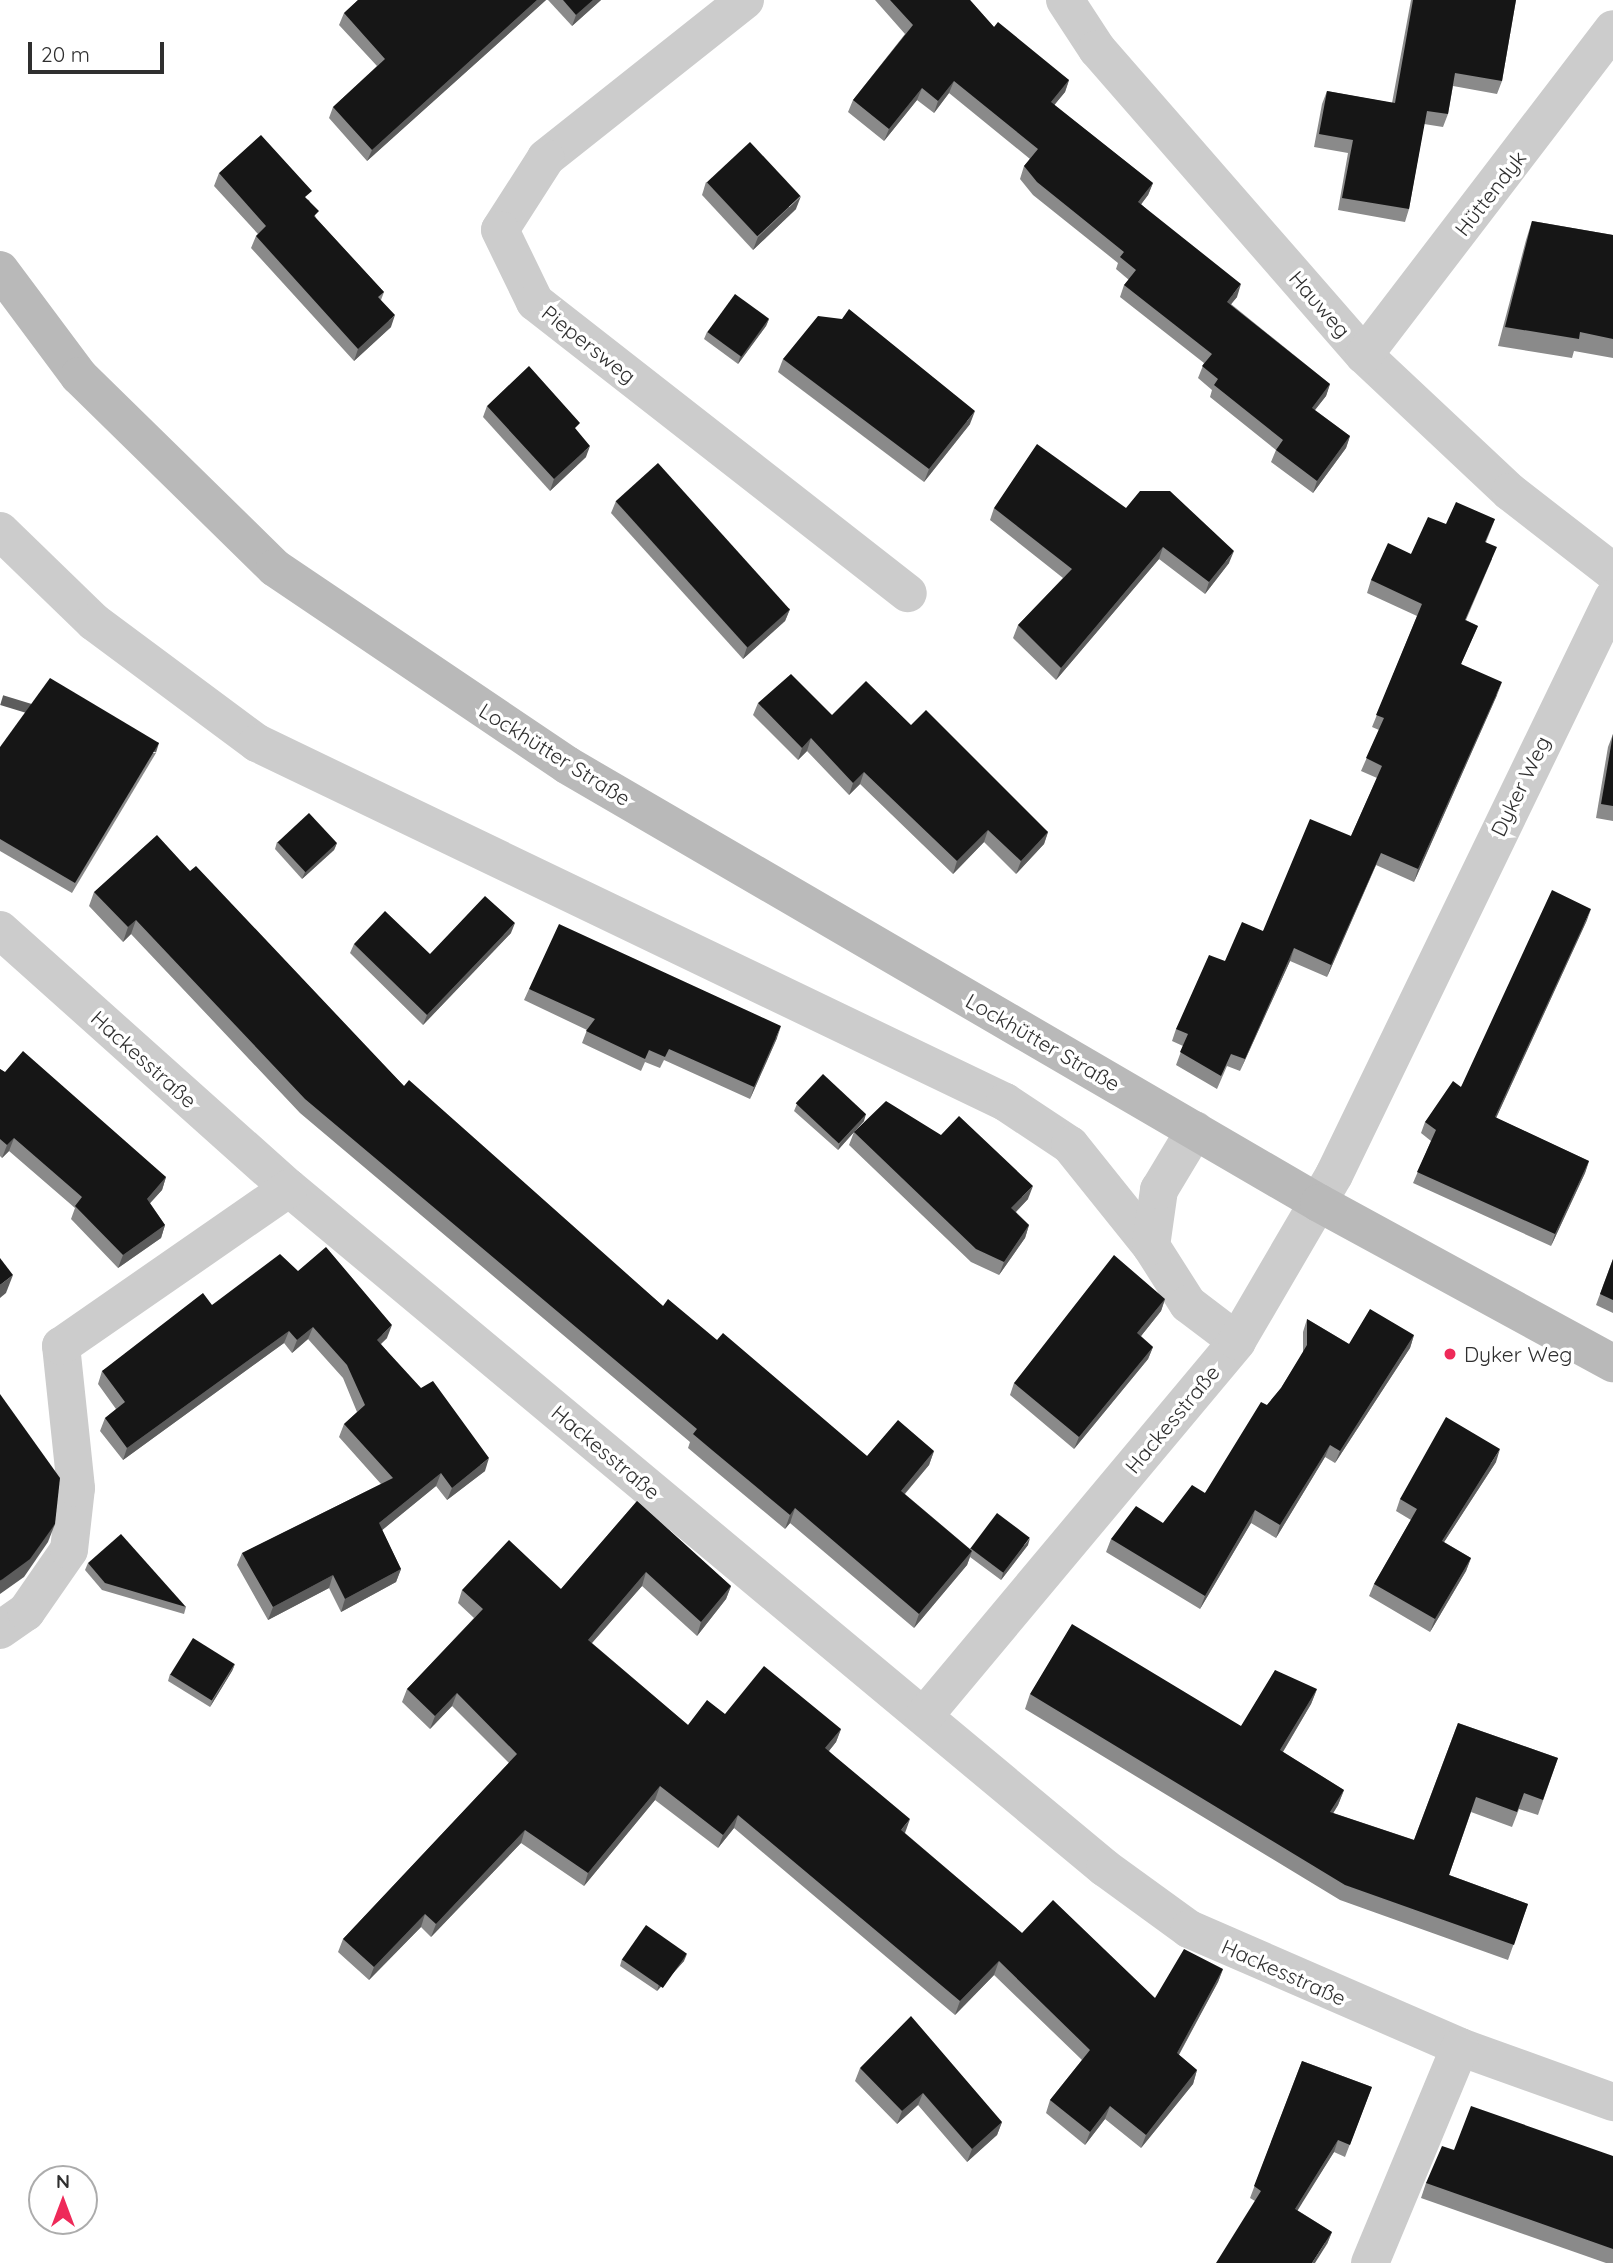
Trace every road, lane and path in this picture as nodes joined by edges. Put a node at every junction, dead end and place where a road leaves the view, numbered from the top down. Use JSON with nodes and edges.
{"nodes":[{"id":1,"x":745,"y":0,"type":"edge"},
{"id":2,"x":1065,"y":0,"type":"edge"},
{"id":3,"x":1613,"y":29,"type":"edge"},
{"id":4,"x":0,"y":270,"type":"edge"},
{"id":5,"x":1364,"y":355,"type":"junction"},
{"id":6,"x":0,"y":531,"type":"edge"},
{"id":7,"x":1613,"y":572,"type":"edge"},
{"id":8,"x":908,"y":593,"type":"dead end"},
{"id":9,"x":1613,"y":598,"type":"edge"},
{"id":10,"x":0,"y":930,"type":"edge"},
{"id":11,"x":1195,"y":1130,"type":"junction"},
{"id":12,"x":289,"y":1188,"type":"junction"},
{"id":13,"x":1319,"y":1203,"type":"junction"},
{"id":14,"x":1151,"y":1246,"type":"junction"},
{"id":15,"x":1237,"y":1341,"type":"junction"},
{"id":16,"x":1613,"y":1363,"type":"edge"},
{"id":17,"x":0,"y":1630,"type":"edge"},
{"id":18,"x":924,"y":1716,"type":"junction"},
{"id":19,"x":1460,"y":2047,"type":"junction"},
{"id":20,"x":1613,"y":2102,"type":"edge"},
{"id":21,"x":1370,"y":2263,"type":"edge"}],
"edges":[{"from":1,"to":8,"type":"street","name":"Piepersweg"},
{"from":2,"to":5,"type":"street","name":"Hauweg"},
{"from":3,"to":5,"type":"street","name":"Hüttendyk"},
{"from":4,"to":11,"type":"street","name":"Lockhütter Straße"},
{"from":5,"to":7,"type":"street","name":"Hauweg"},
{"from":6,"to":14,"type":"street"},
{"from":9,"to":13,"type":"street","name":"Dyker Weg"},
{"from":10,"to":12,"type":"street","name":"Hackesstraße"},
{"from":11,"to":13,"type":"street","name":"Lockhütter Straße"},
{"from":11,"to":14,"type":"street"},
{"from":12,"to":17,"type":"street"},
{"from":12,"to":18,"type":"street","name":"Hackesstraße"},
{"from":13,"to":15,"type":"street","name":"Hackesstraße"},
{"from":13,"to":16,"type":"street","name":"Lockhütter Straße"},
{"from":14,"to":15,"type":"street"},
{"from":15,"to":18,"type":"street","name":"Hackesstraße"},
{"from":18,"to":19,"type":"street","name":"Hackesstraße"},
{"from":19,"to":20,"type":"street","name":"Hackesstraße"},
{"from":19,"to":21,"type":"street"}]}
